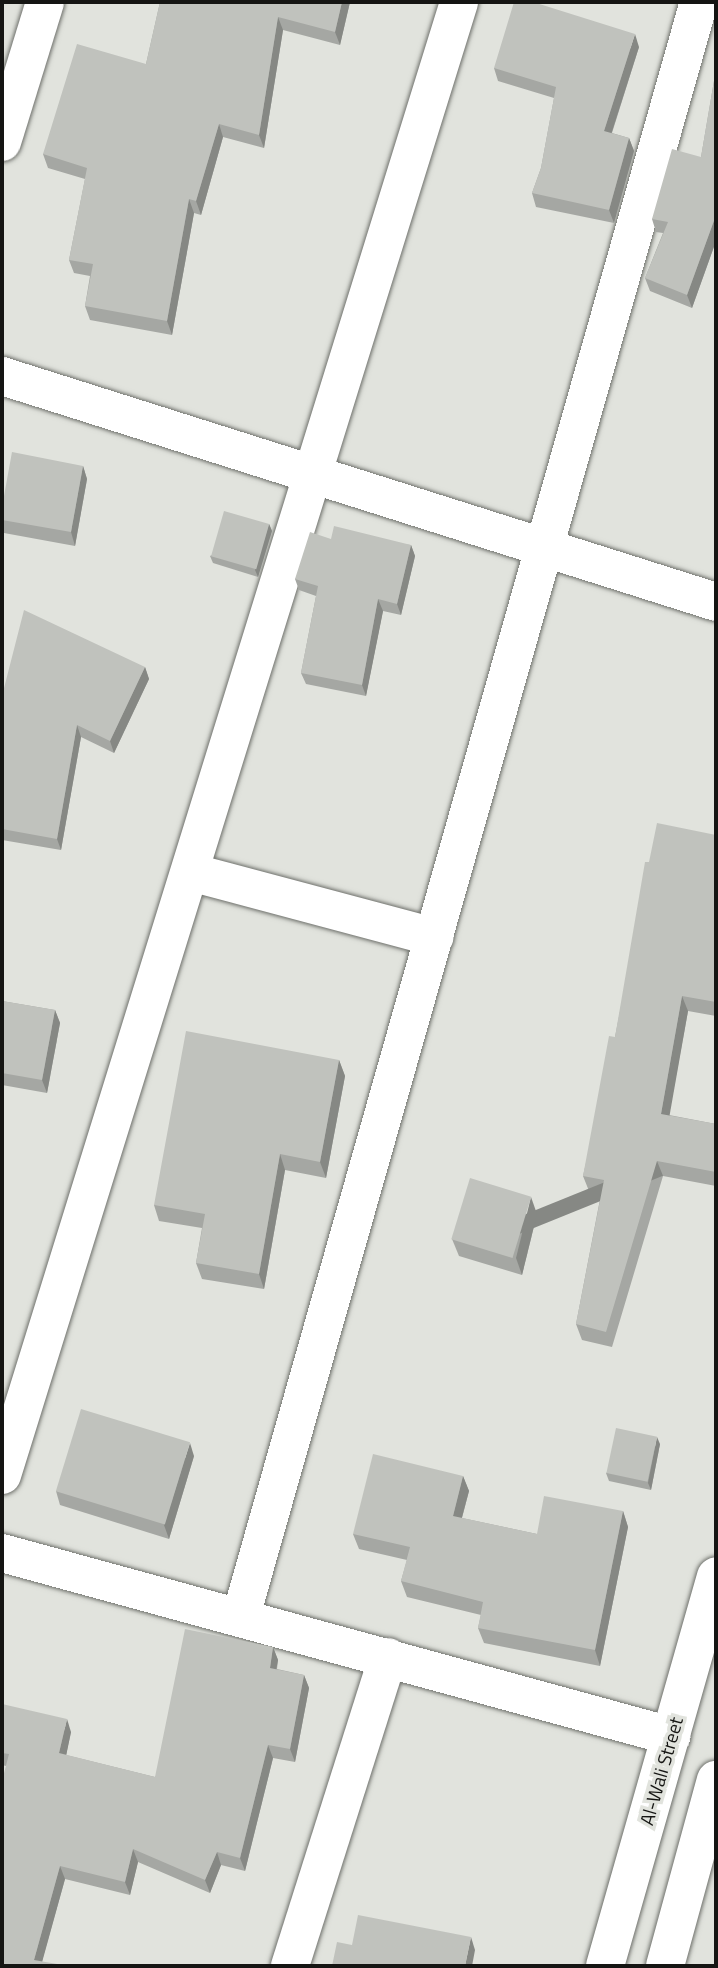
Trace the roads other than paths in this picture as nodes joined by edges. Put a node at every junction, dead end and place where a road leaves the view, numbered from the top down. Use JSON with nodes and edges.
{"nodes":[{"id":1,"x":45,"y":2,"type":"edge"},
{"id":2,"x":459,"y":2,"type":"edge"},
{"id":3,"x":699,"y":2,"type":"edge"},
{"id":4,"x":2,"y":142,"type":"edge"},
{"id":5,"x":2,"y":376,"type":"edge"},
{"id":6,"x":312,"y":474,"type":"junction"},
{"id":7,"x":544,"y":548,"type":"junction"},
{"id":8,"x":716,"y":602,"type":"edge"},
{"id":9,"x":190,"y":872,"type":"junction"},
{"id":10,"x":434,"y":937,"type":"junction"},
{"id":11,"x":2,"y":1475,"type":"edge"},
{"id":12,"x":2,"y":1553,"type":"edge"},
{"id":13,"x":716,"y":1577,"type":"edge"},
{"id":14,"x":242,"y":1616,"type":"junction"},
{"id":15,"x":388,"y":1657,"type":"junction"},
{"id":16,"x":671,"y":1736,"type":"junction"},
{"id":17,"x":716,"y":1780,"type":"edge"},
{"id":18,"x":290,"y":1966,"type":"edge"},
{"id":19,"x":605,"y":1966,"type":"edge"},
{"id":20,"x":665,"y":1966,"type":"edge"}],
"edges":[{"from":1,"to":4,"type":"street"},
{"from":2,"to":6,"type":"street"},
{"from":3,"to":7,"type":"street"},
{"from":5,"to":6,"type":"street"},
{"from":6,"to":7,"type":"street"},
{"from":6,"to":9,"type":"street"},
{"from":7,"to":8,"type":"street"},
{"from":7,"to":10,"type":"street"},
{"from":9,"to":10,"type":"street"},
{"from":9,"to":11,"type":"street"},
{"from":10,"to":14,"type":"street"},
{"from":12,"to":14,"type":"street"},
{"from":13,"to":16,"type":"street","name":"Al-Wali Street"},
{"from":14,"to":15,"type":"street"},
{"from":15,"to":16,"type":"street"},
{"from":15,"to":18,"type":"street"},
{"from":16,"to":19,"type":"street","name":"Al-Wali Street"},
{"from":17,"to":20,"type":"street"}]}
